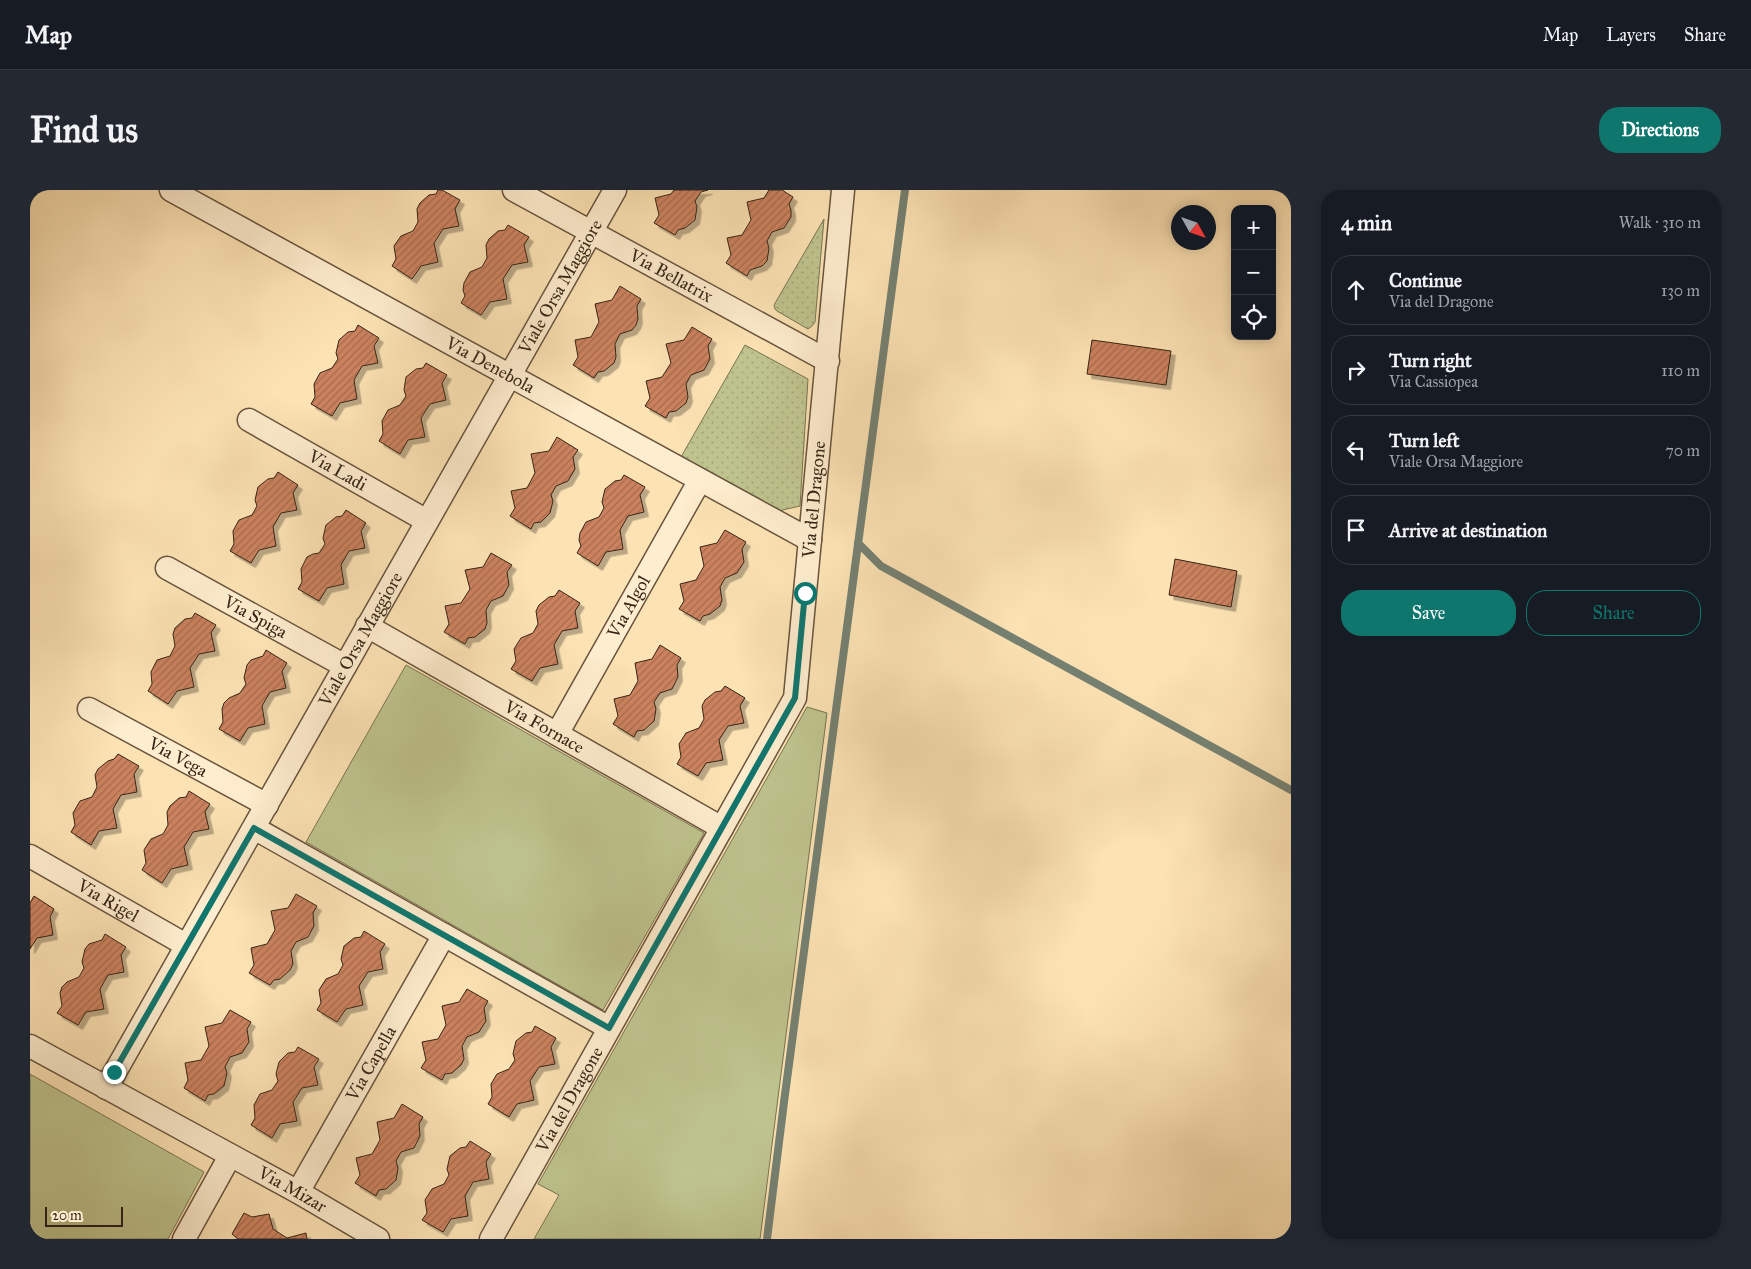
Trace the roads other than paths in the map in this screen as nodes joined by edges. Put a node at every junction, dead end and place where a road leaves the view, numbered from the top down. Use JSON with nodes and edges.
{"nodes":[{"id":1,"x":170,"y":190,"type":"edge"},
{"id":2,"x":514,"y":190,"type":"edge"},
{"id":3,"x":615,"y":190,"type":"edge"},
{"id":4,"x":843,"y":190,"type":"edge"},
{"id":5,"x":202,"y":198,"type":"edge"},
{"id":6,"x":591,"y":232,"type":"junction"},
{"id":7,"x":828,"y":361,"type":"junction"},
{"id":8,"x":510,"y":376,"type":"junction"},
{"id":9,"x":249,"y":420,"type":"dead end"},
{"id":10,"x":700,"y":480,"type":"junction"},
{"id":11,"x":427,"y":521,"type":"junction"},
{"id":12,"x":810,"y":540,"type":"junction"},
{"id":13,"x":167,"y":568,"type":"dead end"},
{"id":14,"x":367,"y":626,"type":"junction"},
{"id":15,"x":345,"y":666,"type":"junction"},
{"id":16,"x":89,"y":709,"type":"dead end"},
{"id":17,"x":557,"y":734,"type":"junction"},
{"id":18,"x":267,"y":805,"type":"junction"},
{"id":19,"x":254,"y":828,"type":"junction"},
{"id":20,"x":722,"y":828,"type":"junction"},
{"id":21,"x":30,"y":856,"type":"edge"},
{"id":22,"x":444,"y":935,"type":"junction"},
{"id":23,"x":186,"y":945,"type":"junction"},
{"id":24,"x":609,"y":1028,"type":"junction"},
{"id":25,"x":30,"y":1046,"type":"edge"},
{"id":26,"x":106,"y":1088,"type":"junction"},
{"id":27,"x":230,"y":1156,"type":"junction"},
{"id":28,"x":298,"y":1192,"type":"junction"},
{"id":29,"x":184,"y":1239,"type":"edge"},
{"id":30,"x":378,"y":1239,"type":"edge"},
{"id":31,"x":491,"y":1239,"type":"edge"}],
"edges":[{"from":1,"to":5,"type":"street","name":"Via Denebola"},
{"from":2,"to":6,"type":"street","name":"Via Bellatrix"},
{"from":3,"to":6,"type":"street","name":"Viale Orsa Maggiore"},
{"from":4,"to":7,"type":"street","name":"Via del Dragone"},
{"from":5,"to":8,"type":"street","name":"Via Denebola"},
{"from":6,"to":7,"type":"street","name":"Via Bellatrix"},
{"from":6,"to":8,"type":"street","name":"Viale Orsa Maggiore"},
{"from":7,"to":12,"type":"street","name":"Via del Dragone"},
{"from":8,"to":10,"type":"street","name":"Via Denebola"},
{"from":8,"to":11,"type":"street","name":"Viale Orsa Maggiore"},
{"from":9,"to":11,"type":"street","name":"Via Ladi"},
{"from":10,"to":12,"type":"street","name":"Via Denebola"},
{"from":10,"to":17,"type":"street","name":"Via Algol"},
{"from":11,"to":14,"type":"street","name":"Viale Orsa Maggiore"},
{"from":12,"to":20,"type":"street","name":"Via del Dragone"},
{"from":13,"to":15,"type":"street","name":"Via Spiga"},
{"from":14,"to":15,"type":"street","name":"Viale Orsa Maggiore"},
{"from":14,"to":17,"type":"street","name":"Via Fornace"},
{"from":15,"to":18,"type":"street","name":"Viale Orsa Maggiore"},
{"from":16,"to":18,"type":"street","name":"Via Vega"},
{"from":17,"to":20,"type":"street","name":"Via Fornace"},
{"from":18,"to":19,"type":"street","name":"Viale Orsa Maggiore"},
{"from":19,"to":22,"type":"street"},
{"from":19,"to":23,"type":"street","name":"Viale Orsa Maggiore"},
{"from":20,"to":24,"type":"street","name":"Via del Dragone"},
{"from":21,"to":23,"type":"street","name":"Via Rigel"},
{"from":22,"to":24,"type":"street"},
{"from":22,"to":28,"type":"street","name":"Via Capella"},
{"from":23,"to":26,"type":"street","name":"Viale Orsa Maggiore"},
{"from":24,"to":31,"type":"street","name":"Via del Dragone"},
{"from":25,"to":26,"type":"street","name":"Via Mizar"},
{"from":26,"to":27,"type":"street","name":"Via Mizar"},
{"from":27,"to":28,"type":"street","name":"Via Mizar"},
{"from":27,"to":29,"type":"street"},
{"from":28,"to":30,"type":"street","name":"Via Mizar"}]}
